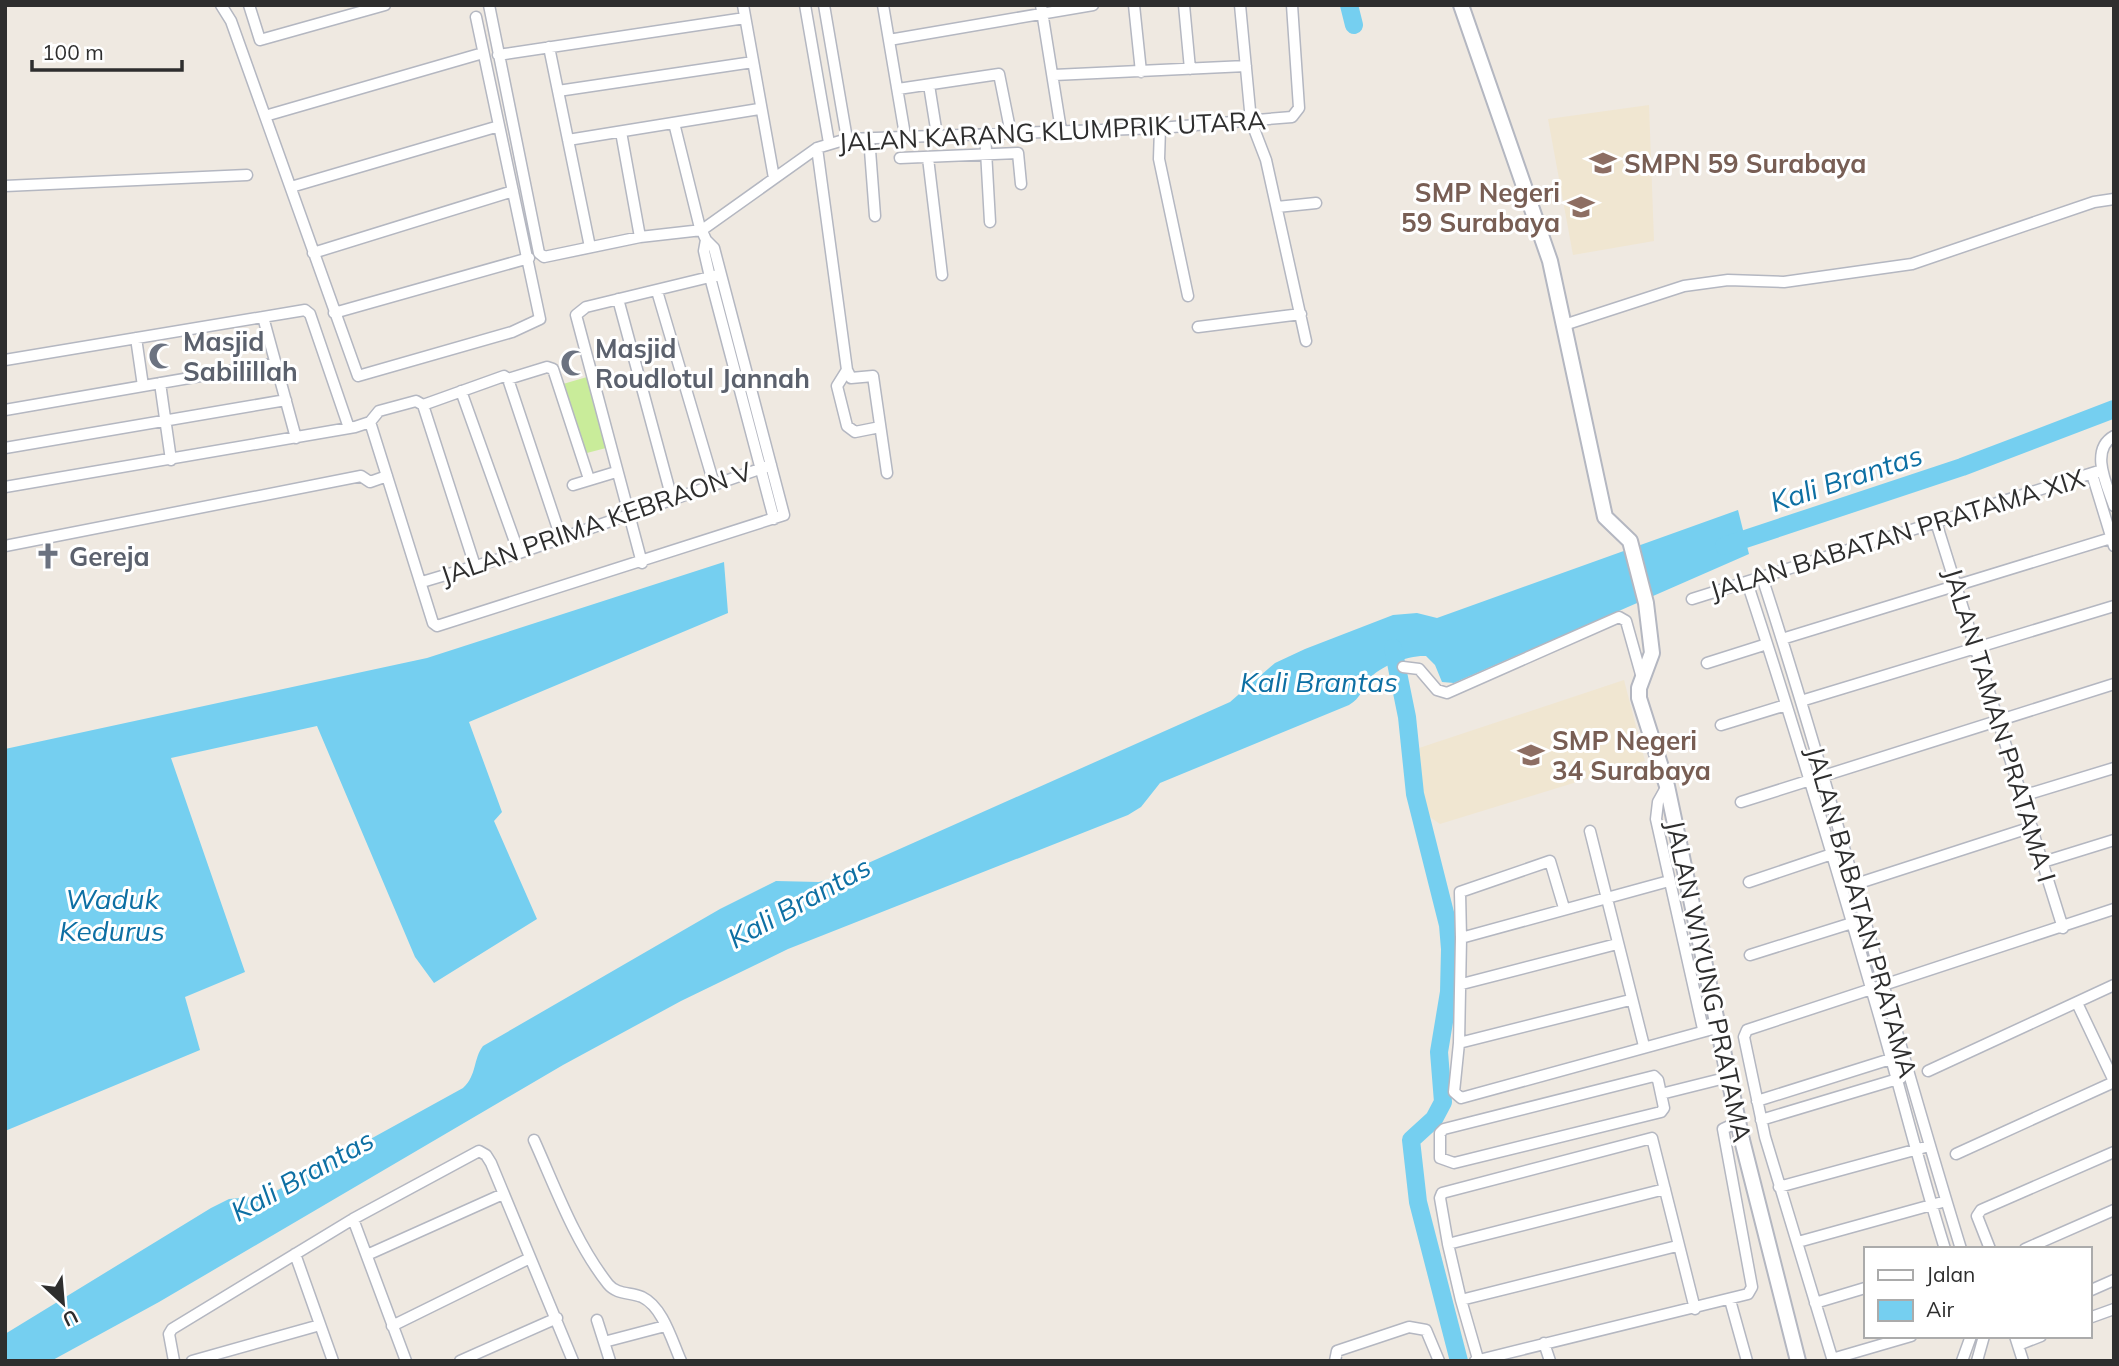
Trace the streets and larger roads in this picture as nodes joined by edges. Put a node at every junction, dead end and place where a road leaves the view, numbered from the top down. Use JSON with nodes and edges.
{"nodes":[{"id":1,"x":221,"y":5,"type":"edge"},
{"id":2,"x":249,"y":5,"type":"edge"},
{"id":3,"x":385,"y":5,"type":"edge"},
{"id":4,"x":489,"y":5,"type":"edge"},
{"id":5,"x":743,"y":5,"type":"edge"},
{"id":6,"x":805,"y":5,"type":"edge"},
{"id":7,"x":824,"y":5,"type":"edge"},
{"id":8,"x":883,"y":5,"type":"edge"},
{"id":9,"x":1093,"y":5,"type":"edge"},
{"id":10,"x":1134,"y":5,"type":"edge"},
{"id":11,"x":1184,"y":5,"type":"edge"},
{"id":12,"x":1240,"y":5,"type":"edge"},
{"id":13,"x":1292,"y":5,"type":"edge"},
{"id":14,"x":1461,"y":5,"type":"edge"},
{"id":15,"x":1042,"y":9,"type":"edge"},
{"id":16,"x":476,"y":17,"type":"dead end"},
{"id":17,"x":745,"y":18,"type":"junction"},
{"id":18,"x":889,"y":40,"type":"junction"},
{"id":19,"x":549,"y":47,"type":"junction"},
{"id":20,"x":483,"y":54,"type":"junction"},
{"id":21,"x":498,"y":55,"type":"junction"},
{"id":22,"x":753,"y":62,"type":"junction"},
{"id":23,"x":1246,"y":66,"type":"junction"},
{"id":24,"x":1190,"y":69,"type":"junction"},
{"id":25,"x":1141,"y":72,"type":"junction"},
{"id":26,"x":1054,"y":75,"type":"junction"},
{"id":27,"x":929,"y":85,"type":"junction"},
{"id":28,"x":898,"y":89,"type":"junction"},
{"id":29,"x":558,"y":91,"type":"junction"},
{"id":30,"x":759,"y":109,"type":"junction"},
{"id":31,"x":265,"y":116,"type":"junction"},
{"id":32,"x":1251,"y":121,"type":"junction"},
{"id":33,"x":674,"y":123,"type":"junction"},
{"id":34,"x":499,"y":125,"type":"junction"},
{"id":35,"x":1061,"y":130,"type":"junction"},
{"id":36,"x":1160,"y":131,"type":"junction"},
{"id":37,"x":621,"y":132,"type":"junction"},
{"id":38,"x":1011,"y":134,"type":"junction"},
{"id":39,"x":905,"y":135,"type":"junction"},
{"id":40,"x":937,"y":135,"type":"junction"},
{"id":41,"x":847,"y":139,"type":"junction"},
{"id":42,"x":568,"y":141,"type":"junction"},
{"id":43,"x":829,"y":143,"type":"junction"},
{"id":44,"x":985,"y":145,"type":"junction"},
{"id":45,"x":870,"y":147,"type":"junction"},
{"id":46,"x":818,"y":153,"type":"junction"},
{"id":47,"x":900,"y":158,"type":"dead end"},
{"id":48,"x":929,"y":158,"type":"junction"},
{"id":49,"x":247,"y":175,"type":"dead end"},
{"id":50,"x":774,"y":178,"type":"junction"},
{"id":51,"x":1021,"y":184,"type":"dead end"},
{"id":52,"x":5,"y":186,"type":"edge"},
{"id":53,"x":291,"y":187,"type":"junction"},
{"id":54,"x":513,"y":191,"type":"junction"},
{"id":55,"x":2114,"y":199,"type":"edge"},
{"id":56,"x":1315,"y":203,"type":"dead end"},
{"id":57,"x":1277,"y":207,"type":"junction"},
{"id":58,"x":875,"y":216,"type":"dead end"},
{"id":59,"x":990,"y":222,"type":"dead end"},
{"id":60,"x":704,"y":235,"type":"junction"},
{"id":61,"x":640,"y":237,"type":"junction"},
{"id":62,"x":590,"y":247,"type":"junction"},
{"id":63,"x":313,"y":253,"type":"junction"},
{"id":64,"x":534,"y":255,"type":"junction"},
{"id":65,"x":942,"y":275,"type":"dead end"},
{"id":66,"x":714,"y":276,"type":"junction"},
{"id":67,"x":657,"y":291,"type":"junction"},
{"id":68,"x":1188,"y":296,"type":"dead end"},
{"id":69,"x":618,"y":299,"type":"junction"},
{"id":70,"x":334,"y":313,"type":"junction"},
{"id":71,"x":1301,"y":314,"type":"junction"},
{"id":72,"x":263,"y":317,"type":"junction"},
{"id":73,"x":1564,"y":325,"type":"junction"},
{"id":74,"x":1198,"y":327,"type":"dead end"},
{"id":75,"x":136,"y":338,"type":"junction"},
{"id":76,"x":1306,"y":341,"type":"dead end"},
{"id":77,"x":5,"y":360,"type":"edge"},
{"id":78,"x":275,"y":363,"type":"junction"},
{"id":79,"x":847,"y":370,"type":"junction"},
{"id":80,"x":508,"y":379,"type":"junction"},
{"id":81,"x":160,"y":383,"type":"junction"},
{"id":82,"x":144,"y":386,"type":"junction"},
{"id":83,"x":461,"y":391,"type":"junction"},
{"id":84,"x":286,"y":400,"type":"junction"},
{"id":85,"x":423,"y":405,"type":"junction"},
{"id":86,"x":5,"y":410,"type":"edge"},
{"id":87,"x":166,"y":421,"type":"junction"},
{"id":88,"x":359,"y":425,"type":"junction"},
{"id":89,"x":880,"y":427,"type":"junction"},
{"id":90,"x":2114,"y":436,"type":"edge"},
{"id":91,"x":296,"y":439,"type":"junction"},
{"id":92,"x":5,"y":448,"type":"edge"},
{"id":93,"x":172,"y":460,"type":"junction"},
{"id":94,"x":771,"y":465,"type":"junction"},
{"id":95,"x":760,"y":468,"type":"junction"},
{"id":96,"x":2102,"y":470,"type":"junction"},
{"id":97,"x":616,"y":472,"type":"junction"},
{"id":98,"x":887,"y":473,"type":"dead end"},
{"id":99,"x":2091,"y":474,"type":"junction"},
{"id":100,"x":380,"y":478,"type":"junction"},
{"id":101,"x":589,"y":479,"type":"junction"},
{"id":102,"x":715,"y":484,"type":"junction"},
{"id":103,"x":573,"y":485,"type":"dead end"},
{"id":104,"x":5,"y":487,"type":"edge"},
{"id":105,"x":672,"y":499,"type":"junction"},
{"id":106,"x":2113,"y":503,"type":"edge"},
{"id":107,"x":2101,"y":506,"type":"junction"},
{"id":108,"x":628,"y":514,"type":"junction"},
{"id":109,"x":774,"y":519,"type":"junction"},
{"id":110,"x":1936,"y":522,"type":"junction"},
{"id":111,"x":561,"y":538,"type":"junction"},
{"id":112,"x":2113,"y":542,"type":"edge"},
{"id":113,"x":5,"y":546,"type":"edge"},
{"id":114,"x":519,"y":553,"type":"junction"},
{"id":115,"x":642,"y":563,"type":"junction"},
{"id":116,"x":475,"y":566,"type":"junction"},
{"id":117,"x":1762,"y":577,"type":"junction"},
{"id":118,"x":422,"y":582,"type":"junction"},
{"id":119,"x":1747,"y":582,"type":"junction"},
{"id":120,"x":1956,"y":586,"type":"junction"},
{"id":121,"x":1692,"y":599,"type":"dead end"},
{"id":122,"x":2114,"y":606,"type":"edge"},
{"id":123,"x":1782,"y":639,"type":"junction"},
{"id":124,"x":1768,"y":644,"type":"junction"},
{"id":125,"x":1975,"y":647,"type":"junction"},
{"id":126,"x":1707,"y":663,"type":"dead end"},
{"id":127,"x":1403,"y":667,"type":"dead end"},
{"id":128,"x":1642,"y":680,"type":"junction"},
{"id":129,"x":2114,"y":684,"type":"edge"},
{"id":130,"x":1801,"y":701,"type":"junction"},
{"id":131,"x":1786,"y":705,"type":"junction"},
{"id":132,"x":1998,"y":719,"type":"junction"},
{"id":133,"x":1721,"y":725,"type":"dead end"},
{"id":134,"x":2114,"y":768,"type":"edge"},
{"id":135,"x":1824,"y":776,"type":"junction"},
{"id":136,"x":1810,"y":780,"type":"junction"},
{"id":137,"x":1667,"y":786,"type":"junction"},
{"id":138,"x":2022,"y":796,"type":"junction"},
{"id":139,"x":1741,"y":802,"type":"dead end"},
{"id":140,"x":2032,"y":827,"type":"junction"},
{"id":141,"x":1590,"y":831,"type":"dead end"},
{"id":142,"x":2114,"y":840,"type":"edge"},
{"id":143,"x":1832,"y":854,"type":"junction"},
{"id":144,"x":2043,"y":862,"type":"junction"},
{"id":145,"x":1670,"y":881,"type":"junction"},
{"id":146,"x":1749,"y":882,"type":"dead end"},
{"id":147,"x":1856,"y":884,"type":"junction"},
{"id":148,"x":1607,"y":897,"type":"junction"},
{"id":149,"x":1564,"y":908,"type":"junction"},
{"id":150,"x":2114,"y":909,"type":"edge"},
{"id":151,"x":1852,"y":923,"type":"junction"},
{"id":152,"x":2063,"y":928,"type":"junction"},
{"id":153,"x":1461,"y":938,"type":"junction"},
{"id":154,"x":1617,"y":944,"type":"junction"},
{"id":155,"x":1750,"y":955,"type":"dead end"},
{"id":156,"x":1462,"y":984,"type":"junction"},
{"id":157,"x":1885,"y":985,"type":"junction"},
{"id":158,"x":2114,"y":985,"type":"edge"},
{"id":159,"x":1872,"y":989,"type":"junction"},
{"id":160,"x":1630,"y":1000,"type":"junction"},
{"id":161,"x":2077,"y":1003,"type":"junction"},
{"id":162,"x":1720,"y":1027,"type":"junction"},
{"id":163,"x":1703,"y":1029,"type":"junction"},
{"id":164,"x":1459,"y":1043,"type":"junction"},
{"id":165,"x":1644,"y":1046,"type":"junction"},
{"id":166,"x":1903,"y":1056,"type":"junction"},
{"id":167,"x":1891,"y":1059,"type":"junction"},
{"id":168,"x":1928,"y":1071,"type":"dead end"},
{"id":169,"x":1908,"y":1076,"type":"junction"},
{"id":170,"x":1729,"y":1077,"type":"junction"},
{"id":171,"x":1896,"y":1079,"type":"junction"},
{"id":172,"x":2114,"y":1081,"type":"edge"},
{"id":173,"x":1661,"y":1094,"type":"junction"},
{"id":174,"x":1757,"y":1101,"type":"junction"},
{"id":175,"x":1761,"y":1119,"type":"junction"},
{"id":176,"x":1738,"y":1122,"type":"junction"},
{"id":177,"x":534,"y":1140,"type":"dead end"},
{"id":178,"x":1929,"y":1146,"type":"junction"},
{"id":179,"x":1913,"y":1150,"type":"junction"},
{"id":180,"x":2114,"y":1152,"type":"edge"},
{"id":181,"x":1956,"y":1154,"type":"dead end"},
{"id":182,"x":1779,"y":1187,"type":"junction"},
{"id":183,"x":1665,"y":1189,"type":"junction"},
{"id":184,"x":503,"y":1194,"type":"junction"},
{"id":185,"x":1946,"y":1201,"type":"junction"},
{"id":186,"x":1931,"y":1205,"type":"junction"},
{"id":187,"x":2114,"y":1210,"type":"edge"},
{"id":188,"x":353,"y":1219,"type":"junction"},
{"id":189,"x":1798,"y":1241,"type":"junction"},
{"id":190,"x":1448,"y":1244,"type":"junction"},
{"id":191,"x":1677,"y":1246,"type":"junction"},
{"id":192,"x":2039,"y":1246,"type":"edge"},
{"id":193,"x":1944,"y":1247,"type":"edge"},
{"id":194,"x":1960,"y":1247,"type":"edge"},
{"id":195,"x":1989,"y":1247,"type":"edge"},
{"id":196,"x":295,"y":1254,"type":"junction"},
{"id":197,"x":368,"y":1255,"type":"junction"},
{"id":198,"x":530,"y":1258,"type":"junction"},
{"id":199,"x":2114,"y":1280,"type":"edge"},
{"id":200,"x":1864,"y":1288,"type":"edge"},
{"id":201,"x":2091,"y":1290,"type":"edge"},
{"id":202,"x":1461,"y":1300,"type":"junction"},
{"id":203,"x":1730,"y":1300,"type":"junction"},
{"id":204,"x":1815,"y":1303,"type":"junction"},
{"id":205,"x":1695,"y":1309,"type":"junction"},
{"id":206,"x":2114,"y":1309,"type":"edge"},
{"id":207,"x":2091,"y":1317,"type":"edge"},
{"id":208,"x":557,"y":1318,"type":"junction"},
{"id":209,"x":597,"y":1320,"type":"dead end"},
{"id":210,"x":320,"y":1325,"type":"junction"},
{"id":211,"x":392,"y":1326,"type":"junction"},
{"id":212,"x":665,"y":1326,"type":"junction"},
{"id":213,"x":1904,"y":1338,"type":"edge"},
{"id":214,"x":1970,"y":1338,"type":"edge"},
{"id":215,"x":1983,"y":1338,"type":"edge"},
{"id":216,"x":2016,"y":1341,"type":"edge"},
{"id":217,"x":604,"y":1342,"type":"junction"},
{"id":218,"x":1544,"y":1343,"type":"junction"},
{"id":219,"x":1476,"y":1360,"type":"edge"},
{"id":220,"x":1833,"y":1360,"type":"edge"},
{"id":221,"x":174,"y":1361,"type":"edge"},
{"id":222,"x":192,"y":1361,"type":"edge"},
{"id":223,"x":333,"y":1361,"type":"edge"},
{"id":224,"x":406,"y":1361,"type":"edge"},
{"id":225,"x":460,"y":1361,"type":"edge"},
{"id":226,"x":573,"y":1361,"type":"edge"},
{"id":227,"x":610,"y":1361,"type":"edge"},
{"id":228,"x":681,"y":1361,"type":"edge"},
{"id":229,"x":1335,"y":1361,"type":"edge"},
{"id":230,"x":1439,"y":1361,"type":"edge"},
{"id":231,"x":1550,"y":1361,"type":"edge"},
{"id":232,"x":1747,"y":1361,"type":"edge"},
{"id":233,"x":1798,"y":1361,"type":"edge"},
{"id":234,"x":1962,"y":1361,"type":"edge"},
{"id":235,"x":1977,"y":1361,"type":"edge"},
{"id":236,"x":2023,"y":1361,"type":"edge"}],
"edges":[{"from":1,"to":31,"type":"street"},
{"from":2,"to":3,"type":"street"},
{"from":4,"to":21,"type":"street"},
{"from":5,"to":17,"type":"street"},
{"from":6,"to":43,"type":"street"},
{"from":7,"to":41,"type":"street"},
{"from":8,"to":18,"type":"street"},
{"from":9,"to":15,"type":"street"},
{"from":10,"to":25,"type":"street"},
{"from":11,"to":24,"type":"street"},
{"from":12,"to":23,"type":"street"},
{"from":13,"to":32,"type":"street","name":"JALAN KARANG KLUMPRIK UTARA"},
{"from":14,"to":73,"type":"street"},
{"from":15,"to":18,"type":"street"},
{"from":15,"to":26,"type":"street"},
{"from":16,"to":20,"type":"street"},
{"from":17,"to":19,"type":"street"},
{"from":17,"to":22,"type":"street"},
{"from":18,"to":28,"type":"street"},
{"from":19,"to":21,"type":"street"},
{"from":19,"to":29,"type":"street"},
{"from":20,"to":31,"type":"street"},
{"from":20,"to":34,"type":"street"},
{"from":21,"to":64,"type":"street"},
{"from":22,"to":29,"type":"street"},
{"from":22,"to":30,"type":"street"},
{"from":23,"to":24,"type":"street"},
{"from":23,"to":32,"type":"street"},
{"from":24,"to":25,"type":"street"},
{"from":25,"to":26,"type":"street"},
{"from":26,"to":35,"type":"street"},
{"from":27,"to":28,"type":"street"},
{"from":27,"to":38,"type":"street"},
{"from":27,"to":40,"type":"street"},
{"from":28,"to":39,"type":"street"},
{"from":29,"to":42,"type":"street"},
{"from":30,"to":33,"type":"street"},
{"from":30,"to":50,"type":"street"},
{"from":31,"to":53,"type":"street"},
{"from":32,"to":36,"type":"street","name":"JALAN KARANG KLUMPRIK UTARA"},
{"from":32,"to":57,"type":"street"},
{"from":33,"to":37,"type":"street"},
{"from":33,"to":60,"type":"street"},
{"from":34,"to":53,"type":"street"},
{"from":34,"to":54,"type":"street"},
{"from":35,"to":36,"type":"street","name":"JALAN KARANG KLUMPRIK UTARA"},
{"from":35,"to":38,"type":"street","name":"JALAN KARANG KLUMPRIK UTARA"},
{"from":36,"to":68,"type":"street"},
{"from":37,"to":42,"type":"street"},
{"from":37,"to":61,"type":"street"},
{"from":38,"to":44,"type":"street","name":"JALAN KARANG KLUMPRIK UTARA"},
{"from":39,"to":40,"type":"street","name":"JALAN KARANG KLUMPRIK UTARA"},
{"from":39,"to":45,"type":"street","name":"JALAN KARANG KLUMPRIK UTARA"},
{"from":40,"to":44,"type":"street","name":"JALAN KARANG KLUMPRIK UTARA"},
{"from":41,"to":43,"type":"street","name":"JALAN KARANG KLUMPRIK UTARA"},
{"from":41,"to":45,"type":"street","name":"JALAN KARANG KLUMPRIK UTARA"},
{"from":42,"to":62,"type":"street"},
{"from":43,"to":46,"type":"street","name":"JALAN KARANG KLUMPRIK UTARA"},
{"from":44,"to":48,"type":"street"},
{"from":44,"to":51,"type":"street"},
{"from":44,"to":59,"type":"street"},
{"from":45,"to":58,"type":"street"},
{"from":46,"to":50,"type":"street","name":"JALAN KARANG KLUMPRIK UTARA"},
{"from":46,"to":79,"type":"street"},
{"from":47,"to":48,"type":"street"},
{"from":48,"to":65,"type":"street"},
{"from":49,"to":52,"type":"street"},
{"from":50,"to":60,"type":"street","name":"JALAN KARANG KLUMPRIK UTARA"},
{"from":53,"to":63,"type":"street"},
{"from":54,"to":63,"type":"street"},
{"from":54,"to":64,"type":"street"},
{"from":55,"to":73,"type":"street"},
{"from":56,"to":57,"type":"street"},
{"from":57,"to":71,"type":"street"},
{"from":60,"to":61,"type":"street","name":"JALAN KARANG KLUMPRIK UTARA"},
{"from":60,"to":66,"type":"street"},
{"from":61,"to":62,"type":"street","name":"JALAN KARANG KLUMPRIK UTARA"},
{"from":62,"to":64,"type":"street","name":"JALAN KARANG KLUMPRIK UTARA"},
{"from":63,"to":70,"type":"street"},
{"from":64,"to":70,"type":"street","name":"JALAN KARANG KLUMPRIK UTARA"},
{"from":64,"to":70,"type":"street"},
{"from":66,"to":67,"type":"street"},
{"from":66,"to":94,"type":"street"},
{"from":66,"to":95,"type":"street"},
{"from":67,"to":69,"type":"street"},
{"from":67,"to":102,"type":"street"},
{"from":69,"to":97,"type":"street"},
{"from":69,"to":105,"type":"street"},
{"from":71,"to":74,"type":"street"},
{"from":71,"to":76,"type":"street"},
{"from":72,"to":75,"type":"street"},
{"from":72,"to":78,"type":"street"},
{"from":72,"to":88,"type":"street"},
{"from":73,"to":128,"type":"street","name":"JALAN WIYUNG PRATAMA"},
{"from":75,"to":77,"type":"street"},
{"from":75,"to":82,"type":"street"},
{"from":78,"to":81,"type":"street"},
{"from":78,"to":84,"type":"street"},
{"from":79,"to":89,"type":"street"},
{"from":79,"to":89,"type":"street"},
{"from":80,"to":83,"type":"street"},
{"from":80,"to":101,"type":"street"},
{"from":80,"to":111,"type":"street"},
{"from":81,"to":82,"type":"street"},
{"from":81,"to":87,"type":"street"},
{"from":82,"to":86,"type":"street"},
{"from":83,"to":85,"type":"street"},
{"from":83,"to":114,"type":"street"},
{"from":84,"to":87,"type":"street"},
{"from":84,"to":91,"type":"street"},
{"from":85,"to":88,"type":"street"},
{"from":85,"to":116,"type":"street"},
{"from":87,"to":92,"type":"street"},
{"from":87,"to":93,"type":"street"},
{"from":88,"to":91,"type":"street"},
{"from":88,"to":100,"type":"street"},
{"from":89,"to":98,"type":"street"},
{"from":90,"to":96,"type":"street"},
{"from":91,"to":93,"type":"street"},
{"from":93,"to":104,"type":"street"},
{"from":94,"to":95,"type":"street","name":"JALAN PRIMA KEBRAON V"},
{"from":94,"to":109,"type":"street"},
{"from":95,"to":102,"type":"street","name":"JALAN PRIMA KEBRAON V"},
{"from":95,"to":109,"type":"street"},
{"from":96,"to":99,"type":"street","name":"JALAN BABATAN PRATAMA XIX"},
{"from":96,"to":106,"type":"street"},
{"from":97,"to":101,"type":"street"},
{"from":97,"to":108,"type":"street"},
{"from":99,"to":107,"type":"street"},
{"from":99,"to":110,"type":"street","name":"JALAN BABATAN PRATAMA XIX"},
{"from":100,"to":113,"type":"street"},
{"from":100,"to":118,"type":"street"},
{"from":101,"to":103,"type":"street"},
{"from":102,"to":105,"type":"street","name":"JALAN PRIMA KEBRAON V"},
{"from":105,"to":108,"type":"street","name":"JALAN PRIMA KEBRAON V"},
{"from":106,"to":107,"type":"street"},
{"from":107,"to":112,"type":"street"},
{"from":108,"to":111,"type":"street","name":"JALAN PRIMA KEBRAON V"},
{"from":108,"to":115,"type":"street"},
{"from":109,"to":115,"type":"street"},
{"from":110,"to":117,"type":"street","name":"JALAN BABATAN PRATAMA XIX"},
{"from":110,"to":120,"type":"street","name":"JALAN TAMAN PRATAMA I"},
{"from":111,"to":114,"type":"street","name":"JALAN PRIMA KEBRAON V"},
{"from":112,"to":120,"type":"street"},
{"from":114,"to":116,"type":"street","name":"JALAN PRIMA KEBRAON V"},
{"from":115,"to":118,"type":"street"},
{"from":116,"to":118,"type":"street","name":"JALAN PRIMA KEBRAON V"},
{"from":117,"to":119,"type":"street","name":"JALAN BABATAN PRATAMA XIX"},
{"from":117,"to":123,"type":"street","name":"JALAN BABATAN PRATAMA"},
{"from":119,"to":121,"type":"street","name":"JALAN BABATAN PRATAMA XIX"},
{"from":119,"to":124,"type":"street","name":"JALAN BABATAN PRATAMA"},
{"from":120,"to":123,"type":"street"},
{"from":120,"to":125,"type":"street","name":"JALAN TAMAN PRATAMA I"},
{"from":122,"to":125,"type":"street"},
{"from":123,"to":130,"type":"street","name":"JALAN BABATAN PRATAMA"},
{"from":124,"to":126,"type":"street"},
{"from":124,"to":131,"type":"street","name":"JALAN BABATAN PRATAMA"},
{"from":125,"to":130,"type":"street"},
{"from":125,"to":132,"type":"street","name":"JALAN TAMAN PRATAMA I"},
{"from":127,"to":128,"type":"street"},
{"from":128,"to":137,"type":"street","name":"JALAN WIYUNG PRATAMA"},
{"from":129,"to":132,"type":"street"},
{"from":130,"to":135,"type":"street","name":"JALAN BABATAN PRATAMA"},
{"from":131,"to":133,"type":"street"},
{"from":131,"to":136,"type":"street","name":"JALAN BABATAN PRATAMA"},
{"from":132,"to":135,"type":"street"},
{"from":132,"to":138,"type":"street","name":"JALAN TAMAN PRATAMA I"},
{"from":134,"to":138,"type":"street"},
{"from":135,"to":136,"type":"street"},
{"from":135,"to":147,"type":"street","name":"JALAN BABATAN PRATAMA"},
{"from":136,"to":139,"type":"street"},
{"from":136,"to":143,"type":"street","name":"JALAN BABATAN PRATAMA"},
{"from":137,"to":145,"type":"street"},
{"from":137,"to":162,"type":"street","name":"JALAN WIYUNG PRATAMA"},
{"from":138,"to":140,"type":"street","name":"JALAN TAMAN PRATAMA I"},
{"from":140,"to":144,"type":"street","name":"JALAN TAMAN PRATAMA I"},
{"from":140,"to":147,"type":"street"},
{"from":141,"to":148,"type":"street"},
{"from":142,"to":144,"type":"street"},
{"from":143,"to":146,"type":"street"},
{"from":143,"to":151,"type":"street","name":"JALAN BABATAN PRATAMA"},
{"from":144,"to":152,"type":"street","name":"JALAN TAMAN PRATAMA I"},
{"from":145,"to":148,"type":"street"},
{"from":145,"to":163,"type":"street"},
{"from":147,"to":157,"type":"street","name":"JALAN BABATAN PRATAMA"},
{"from":148,"to":149,"type":"street"},
{"from":148,"to":154,"type":"street"},
{"from":149,"to":153,"type":"street"},
{"from":149,"to":153,"type":"street"},
{"from":150,"to":152,"type":"street"},
{"from":151,"to":155,"type":"street"},
{"from":151,"to":159,"type":"street","name":"JALAN BABATAN PRATAMA"},
{"from":152,"to":157,"type":"street"},
{"from":153,"to":156,"type":"street"},
{"from":154,"to":156,"type":"street"},
{"from":154,"to":160,"type":"street"},
{"from":156,"to":164,"type":"street"},
{"from":157,"to":159,"type":"street"},
{"from":157,"to":166,"type":"street","name":"JALAN BABATAN PRATAMA"},
{"from":158,"to":161,"type":"street"},
{"from":159,"to":167,"type":"street","name":"JALAN BABATAN PRATAMA"},
{"from":159,"to":174,"type":"street","name":"JALAN WIYUNG PRATAMA"},
{"from":160,"to":164,"type":"street"},
{"from":160,"to":165,"type":"street"},
{"from":161,"to":168,"type":"street"},
{"from":161,"to":172,"type":"street"},
{"from":162,"to":163,"type":"street"},
{"from":162,"to":170,"type":"street","name":"JALAN WIYUNG PRATAMA"},
{"from":163,"to":165,"type":"street"},
{"from":164,"to":165,"type":"street"},
{"from":166,"to":167,"type":"street"},
{"from":166,"to":169,"type":"street","name":"JALAN BABATAN PRATAMA"},
{"from":167,"to":171,"type":"street","name":"JALAN BABATAN PRATAMA"},
{"from":167,"to":174,"type":"street"},
{"from":169,"to":171,"type":"street"},
{"from":169,"to":178,"type":"street","name":"JALAN BABATAN PRATAMA"},
{"from":170,"to":173,"type":"street"},
{"from":170,"to":176,"type":"street","name":"JALAN WIYUNG PRATAMA"},
{"from":171,"to":175,"type":"street"},
{"from":171,"to":179,"type":"street","name":"JALAN BABATAN PRATAMA"},
{"from":172,"to":181,"type":"street"},
{"from":173,"to":173,"type":"street"},
{"from":174,"to":175,"type":"street","name":"JALAN WIYUNG PRATAMA"},
{"from":175,"to":182,"type":"street","name":"JALAN WIYUNG PRATAMA"},
{"from":176,"to":203,"type":"street"},
{"from":176,"to":233,"type":"street","name":"JALAN WIYUNG PRATAMA"},
{"from":177,"to":212,"type":"street"},
{"from":178,"to":179,"type":"street"},
{"from":178,"to":185,"type":"street","name":"JALAN BABATAN PRATAMA"},
{"from":179,"to":182,"type":"street"},
{"from":179,"to":186,"type":"street","name":"JALAN BABATAN PRATAMA"},
{"from":180,"to":195,"type":"street"},
{"from":182,"to":189,"type":"street","name":"JALAN WIYUNG PRATAMA"},
{"from":183,"to":190,"type":"street"},
{"from":183,"to":190,"type":"street"},
{"from":183,"to":191,"type":"street"},
{"from":184,"to":188,"type":"street"},
{"from":184,"to":197,"type":"street"},
{"from":184,"to":198,"type":"street"},
{"from":185,"to":186,"type":"street"},
{"from":185,"to":194,"type":"street","name":"JALAN BABATAN PRATAMA"},
{"from":186,"to":189,"type":"street"},
{"from":186,"to":193,"type":"street","name":"JALAN BABATAN PRATAMA"},
{"from":187,"to":192,"type":"street"},
{"from":188,"to":196,"type":"street"},
{"from":188,"to":197,"type":"street"},
{"from":189,"to":204,"type":"street","name":"JALAN WIYUNG PRATAMA"},
{"from":190,"to":202,"type":"street"},
{"from":191,"to":202,"type":"street"},
{"from":191,"to":205,"type":"street"},
{"from":196,"to":210,"type":"street"},
{"from":196,"to":221,"type":"street"},
{"from":197,"to":211,"type":"street"},
{"from":198,"to":208,"type":"street"},
{"from":198,"to":211,"type":"street"},
{"from":199,"to":201,"type":"street"},
{"from":200,"to":204,"type":"street"},
{"from":202,"to":219,"type":"street"},
{"from":203,"to":205,"type":"street"},
{"from":203,"to":232,"type":"street"},
{"from":204,"to":220,"type":"street","name":"JALAN WIYUNG PRATAMA"},
{"from":205,"to":218,"type":"street"},
{"from":206,"to":207,"type":"street"},
{"from":208,"to":225,"type":"street"},
{"from":208,"to":226,"type":"street"},
{"from":209,"to":217,"type":"street"},
{"from":210,"to":222,"type":"street"},
{"from":210,"to":223,"type":"street"},
{"from":211,"to":224,"type":"street"},
{"from":212,"to":217,"type":"street"},
{"from":212,"to":228,"type":"street"},
{"from":213,"to":220,"type":"street"},
{"from":214,"to":234,"type":"street"},
{"from":215,"to":235,"type":"street"},
{"from":216,"to":236,"type":"street"},
{"from":217,"to":227,"type":"street"},
{"from":218,"to":219,"type":"street"},
{"from":218,"to":231,"type":"street"},
{"from":229,"to":230,"type":"street"}]}
